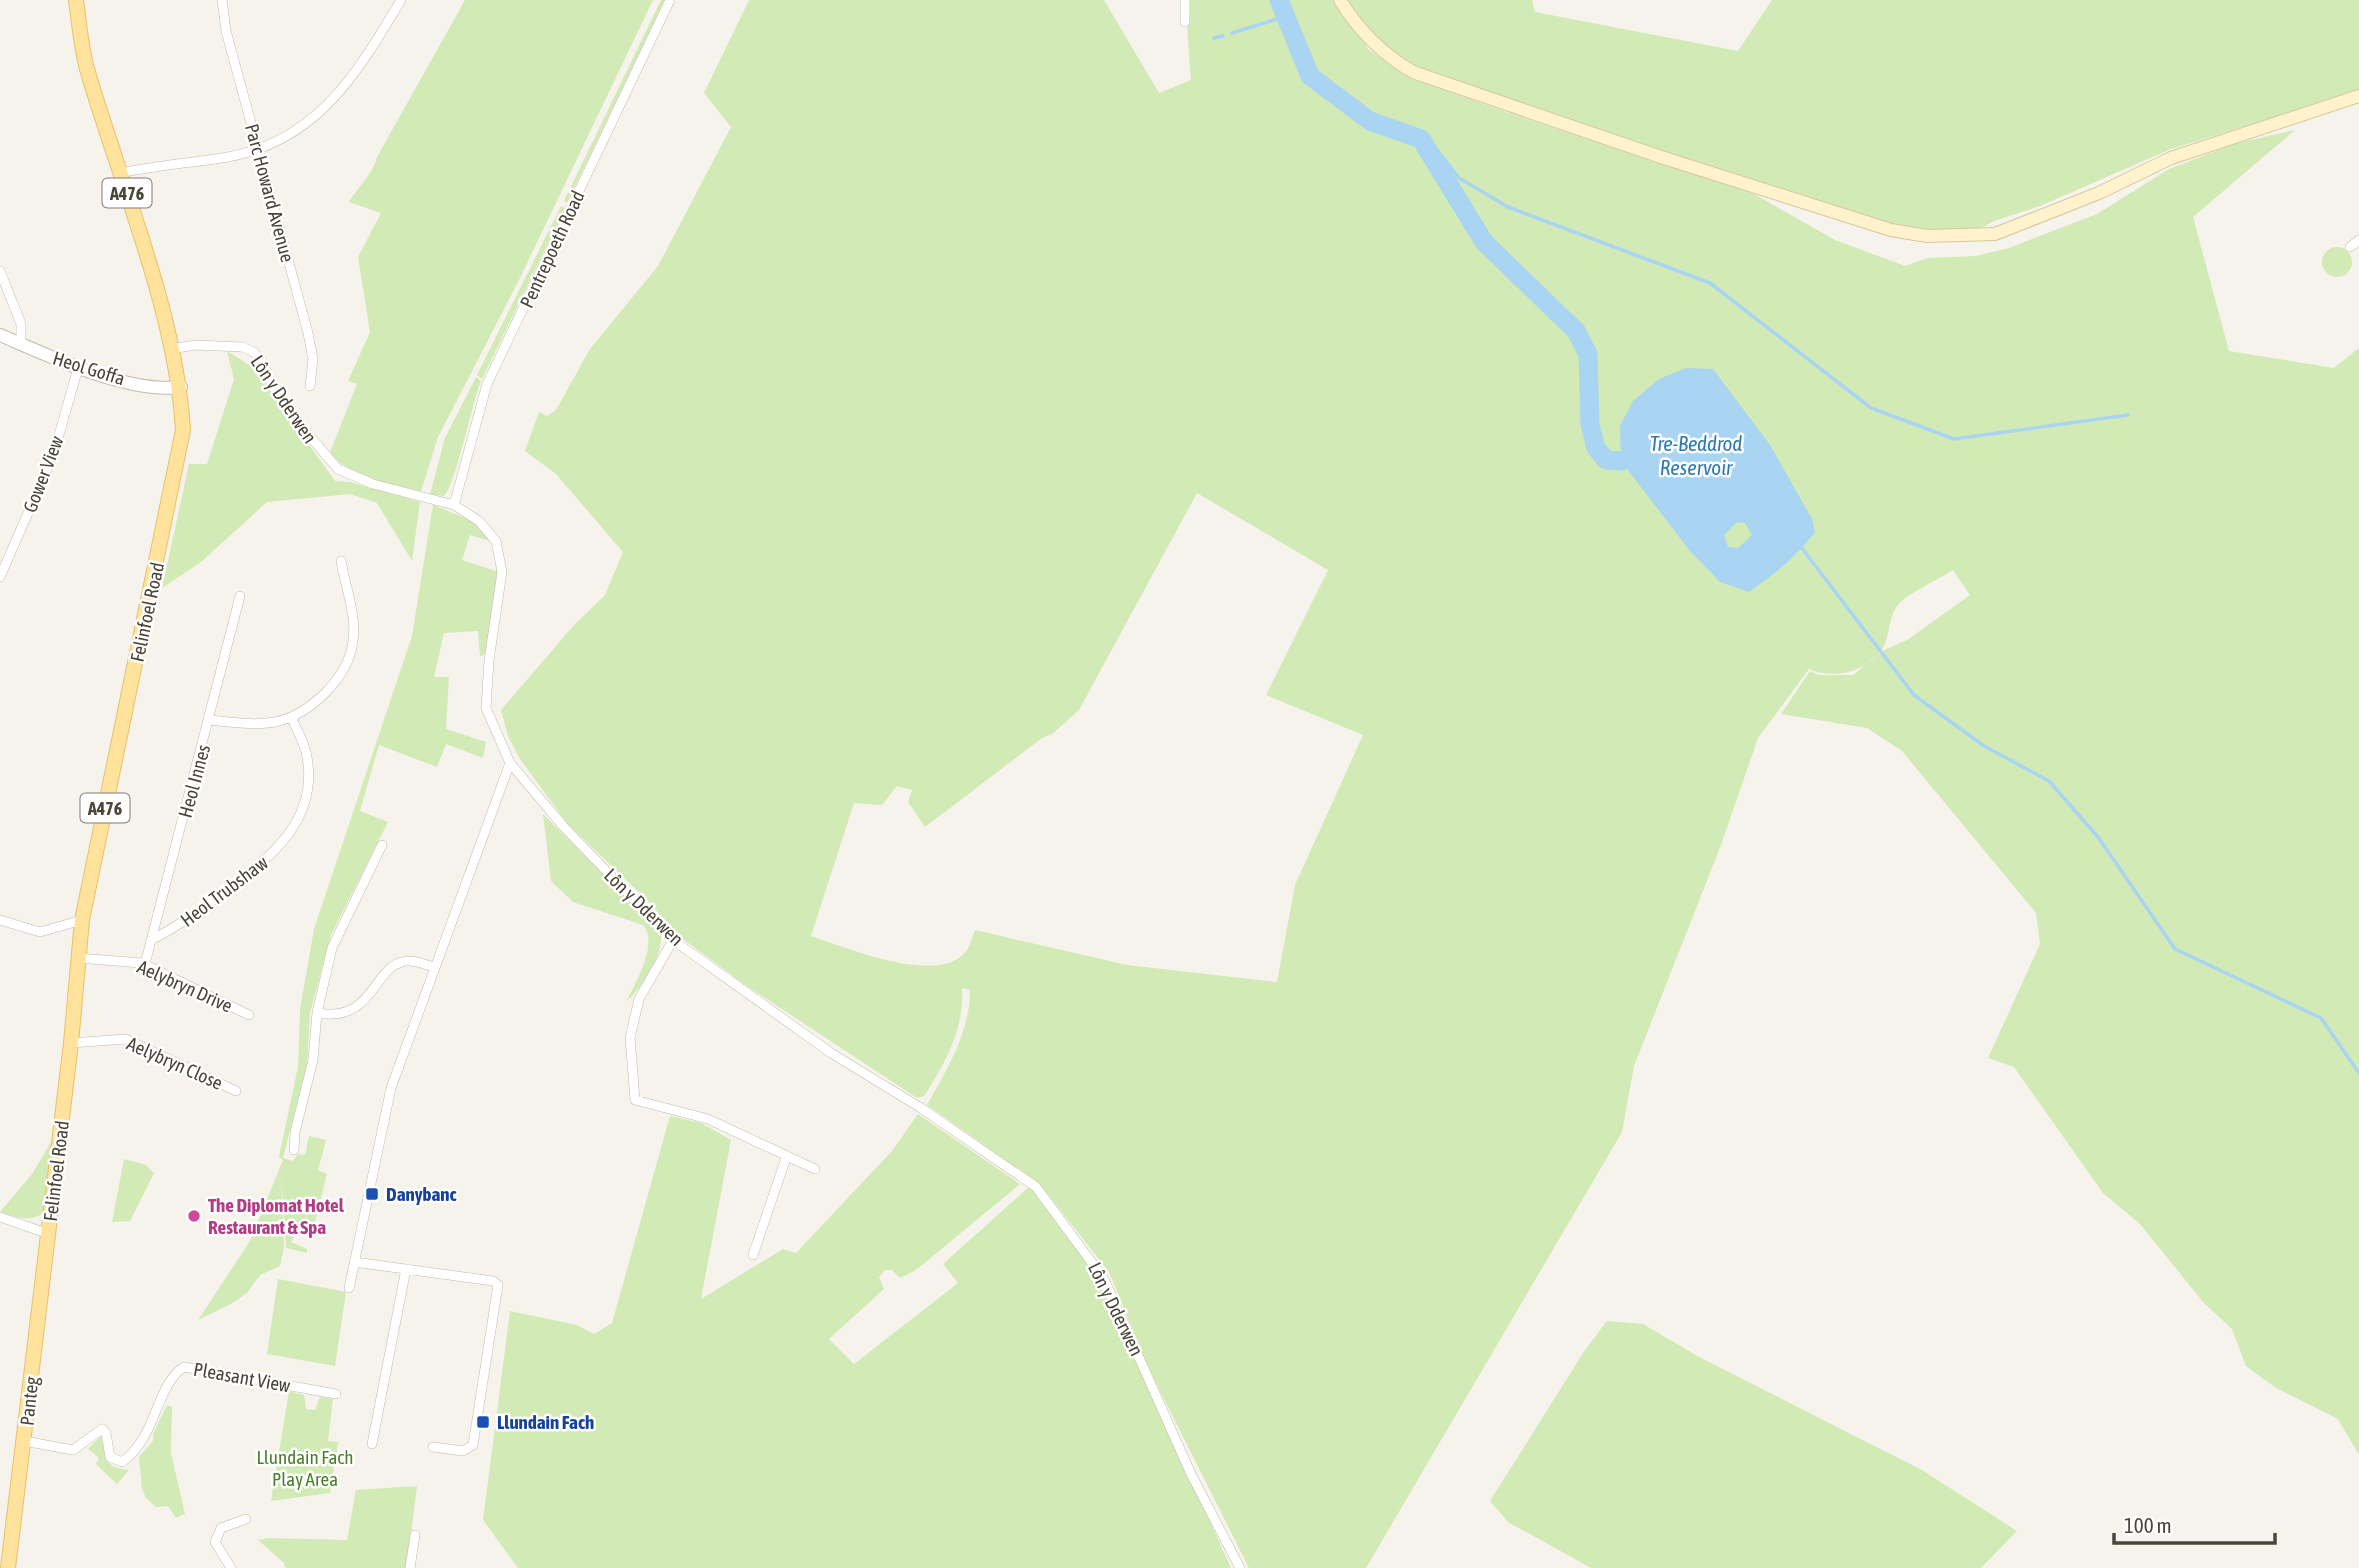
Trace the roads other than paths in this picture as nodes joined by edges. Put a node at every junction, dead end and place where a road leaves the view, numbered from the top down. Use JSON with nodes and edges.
{"nodes":[{"id":1,"x":76,"y":0,"type":"edge"},
{"id":2,"x":222,"y":0,"type":"edge"},
{"id":3,"x":401,"y":0,"type":"edge"},
{"id":4,"x":670,"y":0,"type":"edge"},
{"id":5,"x":1185,"y":0,"type":"edge"},
{"id":6,"x":1340,"y":0,"type":"edge"},
{"id":7,"x":1185,"y":22,"type":"dead end"},
{"id":8,"x":2359,"y":96,"type":"edge"},
{"id":9,"x":259,"y":149,"type":"junction"},
{"id":10,"x":121,"y":173,"type":"junction"},
{"id":11,"x":2359,"y":240,"type":"edge"},
{"id":12,"x":2350,"y":247,"type":"dead end"},
{"id":13,"x":0,"y":271,"type":"edge"},
{"id":14,"x":0,"y":335,"type":"edge"},
{"id":15,"x":21,"y":344,"type":"junction"},
{"id":16,"x":171,"y":349,"type":"junction"},
{"id":17,"x":78,"y":368,"type":"junction"},
{"id":18,"x":310,"y":386,"type":"dead end"},
{"id":19,"x":181,"y":387,"type":"junction"},
{"id":20,"x":454,"y":505,"type":"junction"},
{"id":21,"x":341,"y":561,"type":"dead end"},
{"id":22,"x":0,"y":577,"type":"edge"},
{"id":23,"x":240,"y":596,"type":"dead end"},
{"id":24,"x":291,"y":717,"type":"junction"},
{"id":25,"x":210,"y":720,"type":"junction"},
{"id":26,"x":510,"y":762,"type":"junction"},
{"id":27,"x":382,"y":845,"type":"dead end"},
{"id":28,"x":0,"y":919,"type":"edge"},
{"id":29,"x":82,"y":920,"type":"junction"},
{"id":30,"x":153,"y":939,"type":"junction"},
{"id":31,"x":673,"y":940,"type":"junction"},
{"id":32,"x":78,"y":958,"type":"junction"},
{"id":33,"x":145,"y":964,"type":"junction"},
{"id":34,"x":433,"y":967,"type":"junction"},
{"id":35,"x":317,"y":1013,"type":"junction"},
{"id":36,"x":249,"y":1015,"type":"dead end"},
{"id":37,"x":71,"y":1043,"type":"junction"},
{"id":38,"x":236,"y":1091,"type":"dead end"},
{"id":39,"x":294,"y":1150,"type":"dead end"},
{"id":40,"x":786,"y":1158,"type":"junction"},
{"id":41,"x":815,"y":1169,"type":"dead end"},
{"id":42,"x":0,"y":1217,"type":"edge"},
{"id":43,"x":48,"y":1234,"type":"junction"},
{"id":44,"x":753,"y":1255,"type":"dead end"},
{"id":45,"x":354,"y":1262,"type":"junction"},
{"id":46,"x":406,"y":1269,"type":"junction"},
{"id":47,"x":349,"y":1288,"type":"dead end"},
{"id":48,"x":336,"y":1394,"type":"dead end"},
{"id":49,"x":24,"y":1441,"type":"junction"},
{"id":50,"x":372,"y":1444,"type":"dead end"},
{"id":51,"x":433,"y":1447,"type":"dead end"},
{"id":52,"x":246,"y":1520,"type":"dead end"},
{"id":53,"x":415,"y":1535,"type":"dead end"},
{"id":54,"x":8,"y":1568,"type":"edge"},
{"id":55,"x":230,"y":1568,"type":"edge"},
{"id":56,"x":410,"y":1568,"type":"edge"},
{"id":57,"x":1240,"y":1568,"type":"edge"}],
"edges":[{"from":1,"to":10,"type":"main road","name":"Felinfoel Road","number":"A476"},
{"from":2,"to":9,"type":"street","name":"Parc Howard Avenue"},
{"from":3,"to":9,"type":"street"},
{"from":4,"to":20,"type":"street","name":"Pentrepoeth Road"},
{"from":5,"to":7,"type":"street"},
{"from":6,"to":8,"type":"main road"},
{"from":9,"to":10,"type":"street"},
{"from":9,"to":18,"type":"street","name":"Parc Howard Avenue"},
{"from":10,"to":16,"type":"main road","name":"Felinfoel Road","number":"A476"},
{"from":11,"to":12,"type":"street"},
{"from":13,"to":15,"type":"street"},
{"from":14,"to":15,"type":"street","name":"Heol Goffa"},
{"from":15,"to":17,"type":"street","name":"Heol Goffa"},
{"from":16,"to":19,"type":"main road","name":"Felinfoel Road","number":"A476"},
{"from":16,"to":20,"type":"street","name":"Lôn y Dderwen"},
{"from":17,"to":19,"type":"street","name":"Heol Goffa"},
{"from":17,"to":22,"type":"street","name":"Gower View"},
{"from":19,"to":29,"type":"main road","name":"Felinfoel Road","number":"A476"},
{"from":20,"to":26,"type":"street","name":"Lôn y Dderwen"},
{"from":21,"to":24,"type":"street"},
{"from":23,"to":25,"type":"street","name":"Heol Innes"},
{"from":24,"to":25,"type":"street"},
{"from":24,"to":30,"type":"street","name":"Heol Trubshaw"},
{"from":25,"to":30,"type":"street","name":"Heol Innes"},
{"from":26,"to":31,"type":"street","name":"Lôn y Dderwen"},
{"from":26,"to":34,"type":"street"},
{"from":27,"to":35,"type":"street"},
{"from":28,"to":29,"type":"street"},
{"from":29,"to":32,"type":"main road","name":"Felinfoel Road","number":"A476"},
{"from":30,"to":33,"type":"street","name":"Heol Innes"},
{"from":31,"to":40,"type":"street"},
{"from":31,"to":57,"type":"street","name":"Lôn y Dderwen"},
{"from":32,"to":33,"type":"street","name":"Aelybryn Drive"},
{"from":32,"to":37,"type":"main road","name":"Felinfoel Road","number":"A476"},
{"from":33,"to":36,"type":"street","name":"Aelybryn Drive"},
{"from":34,"to":35,"type":"street"},
{"from":34,"to":45,"type":"street"},
{"from":35,"to":39,"type":"street"},
{"from":37,"to":38,"type":"street","name":"Aelybryn Close"},
{"from":37,"to":43,"type":"main road","name":"Felinfoel Road","number":"A476"},
{"from":40,"to":41,"type":"street"},
{"from":40,"to":44,"type":"street"},
{"from":42,"to":43,"type":"street"},
{"from":43,"to":49,"type":"main road","name":"Panteg","number":"A476"},
{"from":45,"to":46,"type":"street"},
{"from":45,"to":47,"type":"street"},
{"from":46,"to":50,"type":"street"},
{"from":46,"to":51,"type":"street"},
{"from":48,"to":49,"type":"street","name":"Pleasant View"},
{"from":49,"to":54,"type":"main road","name":"Panteg","number":"A476"},
{"from":52,"to":55,"type":"street"},
{"from":53,"to":56,"type":"street"}]}
